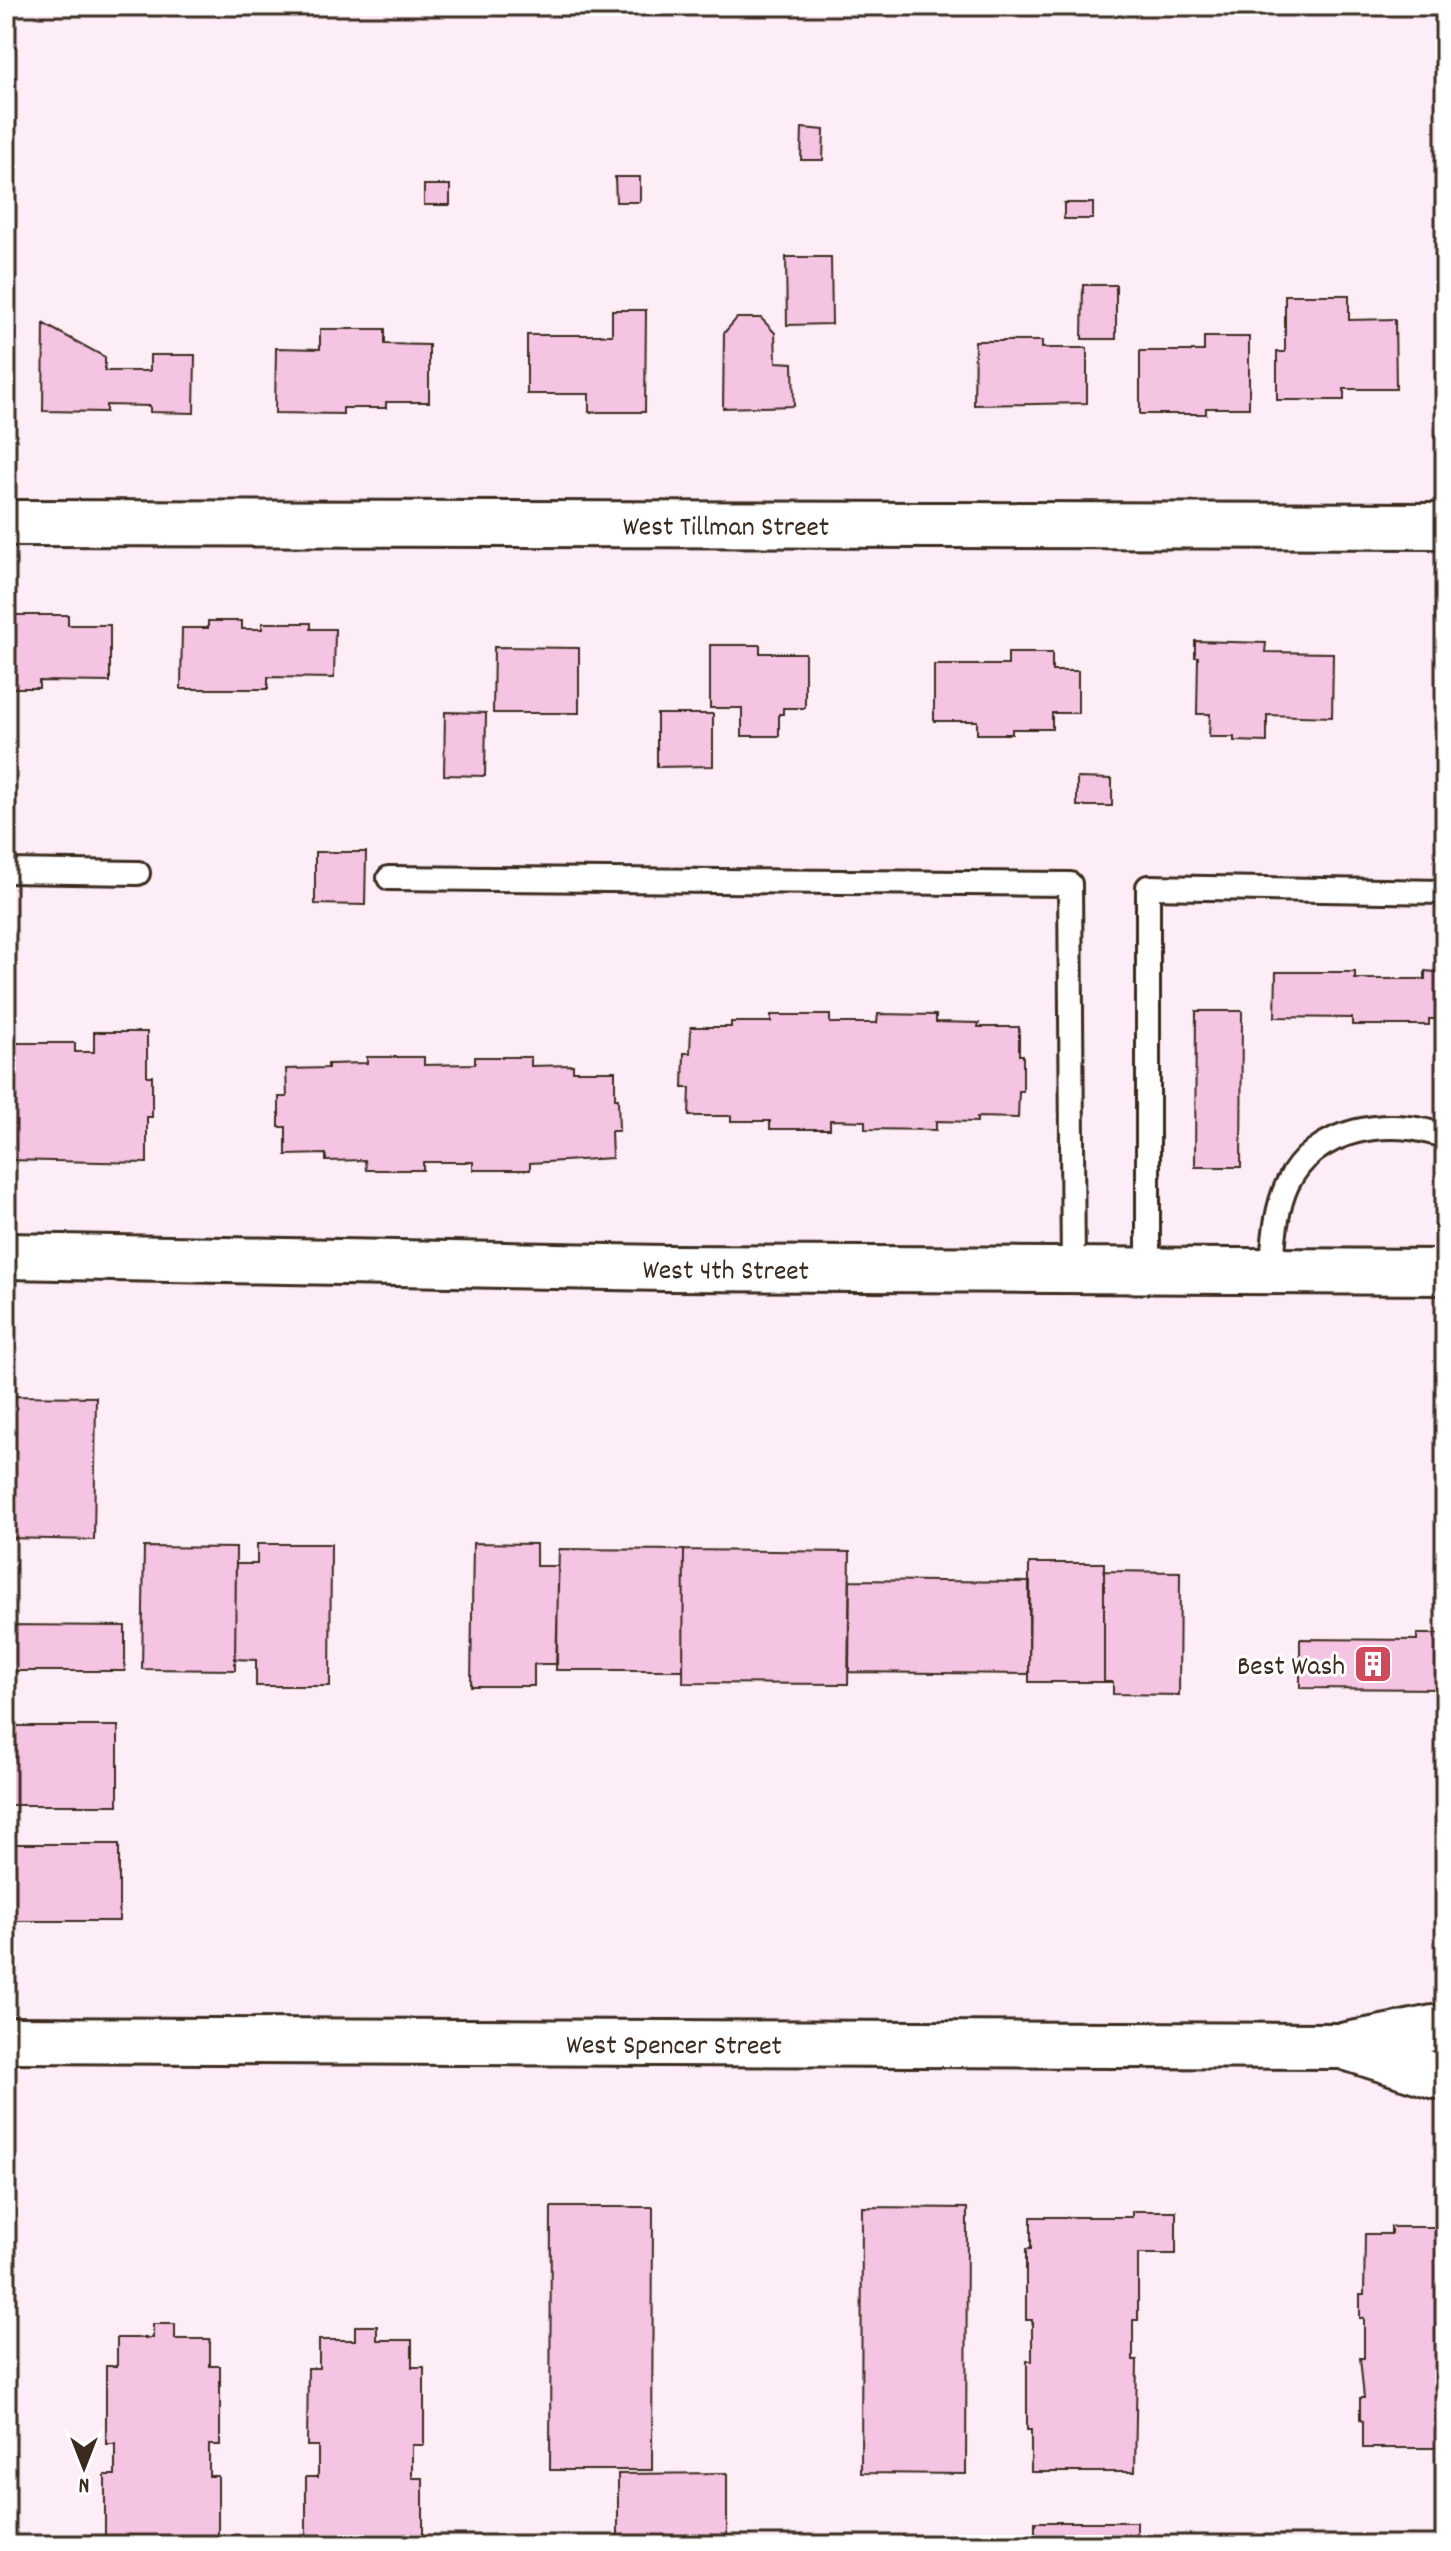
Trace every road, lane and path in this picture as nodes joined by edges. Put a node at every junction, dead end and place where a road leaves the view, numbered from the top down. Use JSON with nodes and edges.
{"nodes":[{"id":1,"x":6,"y":523,"type":"edge"},
{"id":2,"x":1445,"y":526,"type":"edge"},
{"id":3,"x":6,"y":871,"type":"edge"},
{"id":4,"x":138,"y":873,"type":"dead end"},
{"id":5,"x":389,"y":878,"type":"dead end"},
{"id":6,"x":1445,"y":892,"type":"edge"},
{"id":7,"x":1445,"y":1137,"type":"edge"},
{"id":8,"x":6,"y":1256,"type":"edge"},
{"id":9,"x":1073,"y":1270,"type":"junction"},
{"id":10,"x":1148,"y":1270,"type":"junction"},
{"id":11,"x":1271,"y":1271,"type":"junction"},
{"id":12,"x":1445,"y":1272,"type":"edge"},
{"id":13,"x":1445,"y":2028,"type":"edge"},
{"id":14,"x":6,"y":2040,"type":"edge"},
{"id":15,"x":1342,"y":2046,"type":"junction"},
{"id":16,"x":1445,"y":2076,"type":"edge"}],
"edges":[{"from":1,"to":2,"type":"street","name":"West Tillman Street"},
{"from":3,"to":4,"type":"lane"},
{"from":5,"to":9,"type":"lane"},
{"from":6,"to":10,"type":"lane"},
{"from":7,"to":11,"type":"lane"},
{"from":8,"to":9,"type":"street","name":"West 4th Street"},
{"from":9,"to":10,"type":"street","name":"West 4th Street"},
{"from":10,"to":11,"type":"street","name":"West 4th Street"},
{"from":11,"to":12,"type":"street","name":"West 4th Street"},
{"from":13,"to":15,"type":"street","name":"West Spencer Street"},
{"from":14,"to":15,"type":"street","name":"West Spencer Street"},
{"from":15,"to":16,"type":"street","name":"West Spencer Street"}]}
